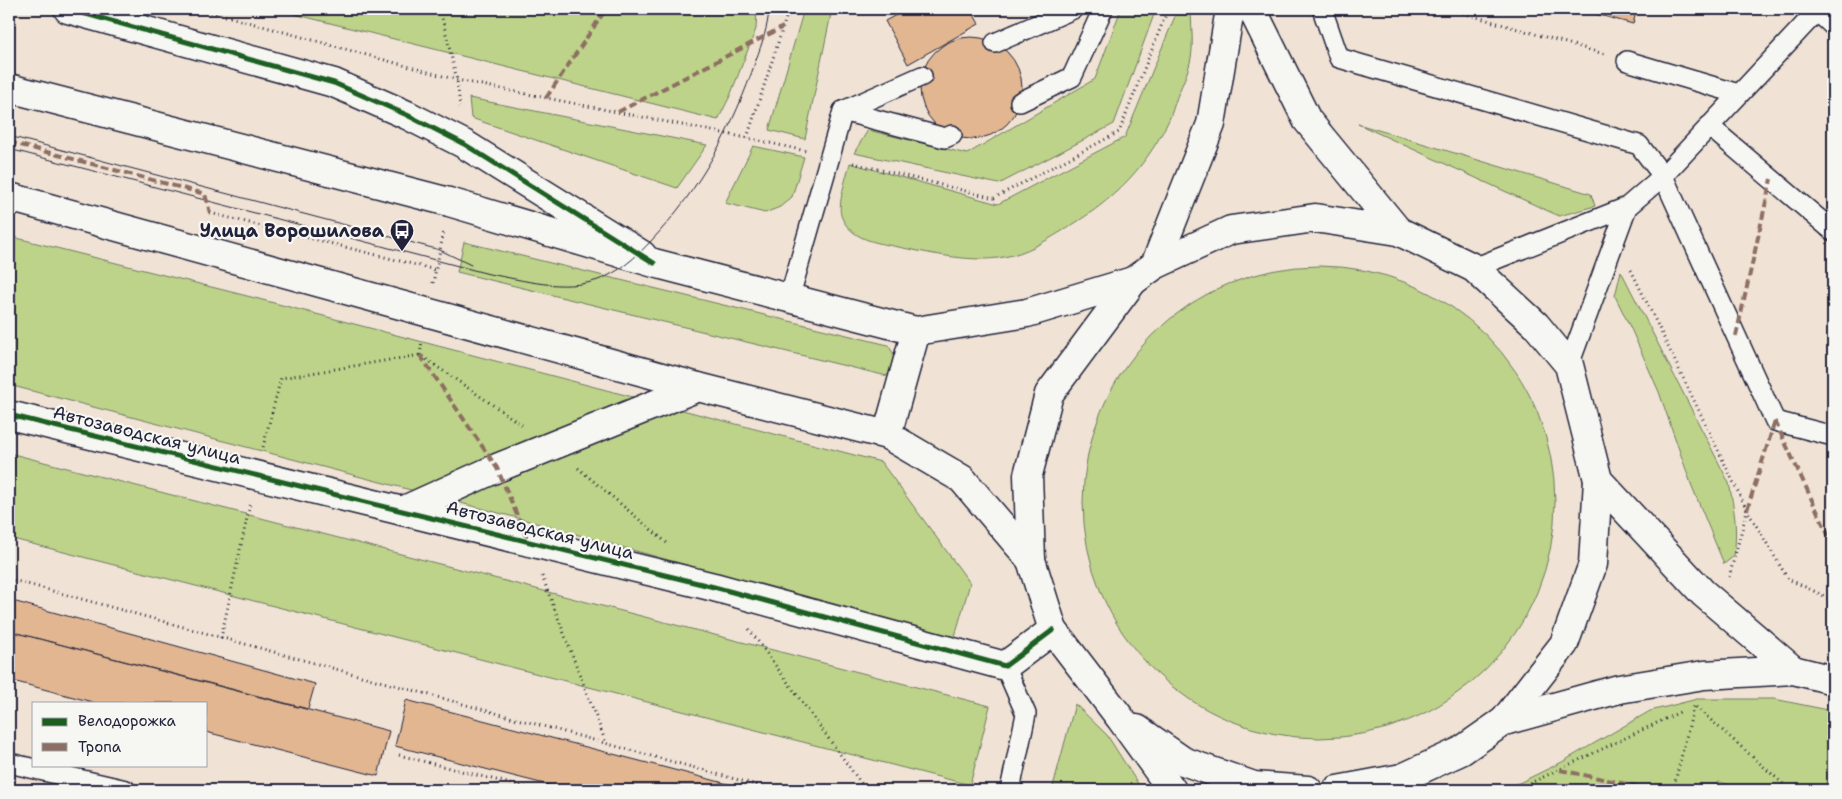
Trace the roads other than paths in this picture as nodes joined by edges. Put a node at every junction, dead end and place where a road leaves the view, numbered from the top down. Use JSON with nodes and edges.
{"nodes":[{"id":1,"x":68,"y":9,"type":"edge"},
{"id":2,"x":1073,"y":9,"type":"edge"},
{"id":3,"x":1103,"y":9,"type":"edge"},
{"id":4,"x":1230,"y":9,"type":"edge"},
{"id":5,"x":1252,"y":9,"type":"edge"},
{"id":6,"x":1322,"y":9,"type":"edge"},
{"id":7,"x":1818,"y":10,"type":"edge"},
{"id":8,"x":1833,"y":26,"type":"edge"},
{"id":9,"x":995,"y":43,"type":"dead end"},
{"id":10,"x":1627,"y":61,"type":"road end"},
{"id":11,"x":922,"y":76,"type":"dead end"},
{"id":12,"x":9,"y":88,"type":"edge"},
{"id":13,"x":1739,"y":94,"type":"junction"},
{"id":14,"x":1020,"y":102,"type":"dead end"},
{"id":15,"x":843,"y":111,"type":"junction"},
{"id":16,"x":1709,"y":126,"type":"junction"},
{"id":17,"x":952,"y":135,"type":"dead end"},
{"id":18,"x":1663,"y":176,"type":"junction"},
{"id":19,"x":9,"y":197,"type":"edge"},
{"id":20,"x":1627,"y":207,"type":"junction"},
{"id":21,"x":1398,"y":231,"type":"junction"},
{"id":22,"x":1833,"y":231,"type":"edge"},
{"id":23,"x":654,"y":263,"type":"junction"},
{"id":24,"x":1155,"y":265,"type":"junction"},
{"id":25,"x":1474,"y":268,"type":"junction"},
{"id":26,"x":1133,"y":281,"type":"junction"},
{"id":27,"x":789,"y":299,"type":"junction"},
{"id":28,"x":916,"y":331,"type":"junction"},
{"id":29,"x":1569,"y":366,"type":"junction"},
{"id":30,"x":698,"y":387,"type":"junction"},
{"id":31,"x":9,"y":415,"type":"edge"},
{"id":32,"x":888,"y":435,"type":"junction"},
{"id":33,"x":1833,"y":436,"type":"edge"},
{"id":34,"x":1598,"y":480,"type":"junction"},
{"id":35,"x":402,"y":511,"type":"junction"},
{"id":36,"x":1031,"y":560,"type":"junction"},
{"id":37,"x":1053,"y":630,"type":"junction"},
{"id":38,"x":1004,"y":666,"type":"junction"},
{"id":39,"x":1793,"y":670,"type":"junction"},
{"id":40,"x":1833,"y":680,"type":"edge"},
{"id":41,"x":1121,"y":719,"type":"junction"},
{"id":42,"x":1504,"y":721,"type":"junction"},
{"id":43,"x":9,"y":763,"type":"edge"},
{"id":44,"x":1393,"y":784,"type":"edge"},
{"id":45,"x":126,"y":790,"type":"edge"},
{"id":46,"x":1010,"y":790,"type":"edge"},
{"id":47,"x":1172,"y":790,"type":"edge"},
{"id":48,"x":1308,"y":790,"type":"edge"},
{"id":49,"x":1337,"y":790,"type":"edge"}],
"edges":[{"from":1,"to":23,"type":"main road"},
{"from":2,"to":9,"type":"lane"},
{"from":3,"to":14,"type":"lane"},
{"from":4,"to":24,"type":"main road"},
{"from":5,"to":21,"type":"main road"},
{"from":6,"to":18,"type":"lane"},
{"from":7,"to":8,"type":"lane"},
{"from":7,"to":13,"type":"lane"},
{"from":10,"to":13,"type":"lane"},
{"from":11,"to":15,"type":"lane"},
{"from":12,"to":23,"type":"main road"},
{"from":13,"to":16,"type":"lane"},
{"from":15,"to":17,"type":"lane"},
{"from":15,"to":27,"type":"lane"},
{"from":16,"to":18,"type":"lane"},
{"from":16,"to":22,"type":"lane"},
{"from":18,"to":20,"type":"lane"},
{"from":18,"to":33,"type":"lane"},
{"from":19,"to":30,"type":"main road"},
{"from":20,"to":25,"type":"lane"},
{"from":20,"to":29,"type":"lane"},
{"from":21,"to":24,"type":"main road"},
{"from":21,"to":25,"type":"main road"},
{"from":23,"to":27,"type":"main road"},
{"from":24,"to":26,"type":"main road"},
{"from":25,"to":29,"type":"main road"},
{"from":26,"to":28,"type":"main road"},
{"from":26,"to":36,"type":"main road"},
{"from":27,"to":28,"type":"main road"},
{"from":28,"to":32,"type":"main road"},
{"from":29,"to":34,"type":"main road"},
{"from":30,"to":32,"type":"main road"},
{"from":30,"to":35,"type":"main road"},
{"from":31,"to":35,"type":"main road","name":"Автозаводская улица"},
{"from":32,"to":36,"type":"main road"},
{"from":34,"to":39,"type":"main road"},
{"from":34,"to":42,"type":"main road"},
{"from":35,"to":38,"type":"main road","name":"Автозаводская улица"},
{"from":36,"to":37,"type":"main road"},
{"from":37,"to":38,"type":"main road"},
{"from":37,"to":41,"type":"main road"},
{"from":38,"to":46,"type":"lane"},
{"from":39,"to":40,"type":"main road"},
{"from":39,"to":42,"type":"main road"},
{"from":41,"to":47,"type":"main road"},
{"from":41,"to":48,"type":"main road"},
{"from":42,"to":44,"type":"main road"},
{"from":43,"to":45,"type":"lane"},
{"from":44,"to":49,"type":"main road"}]}
